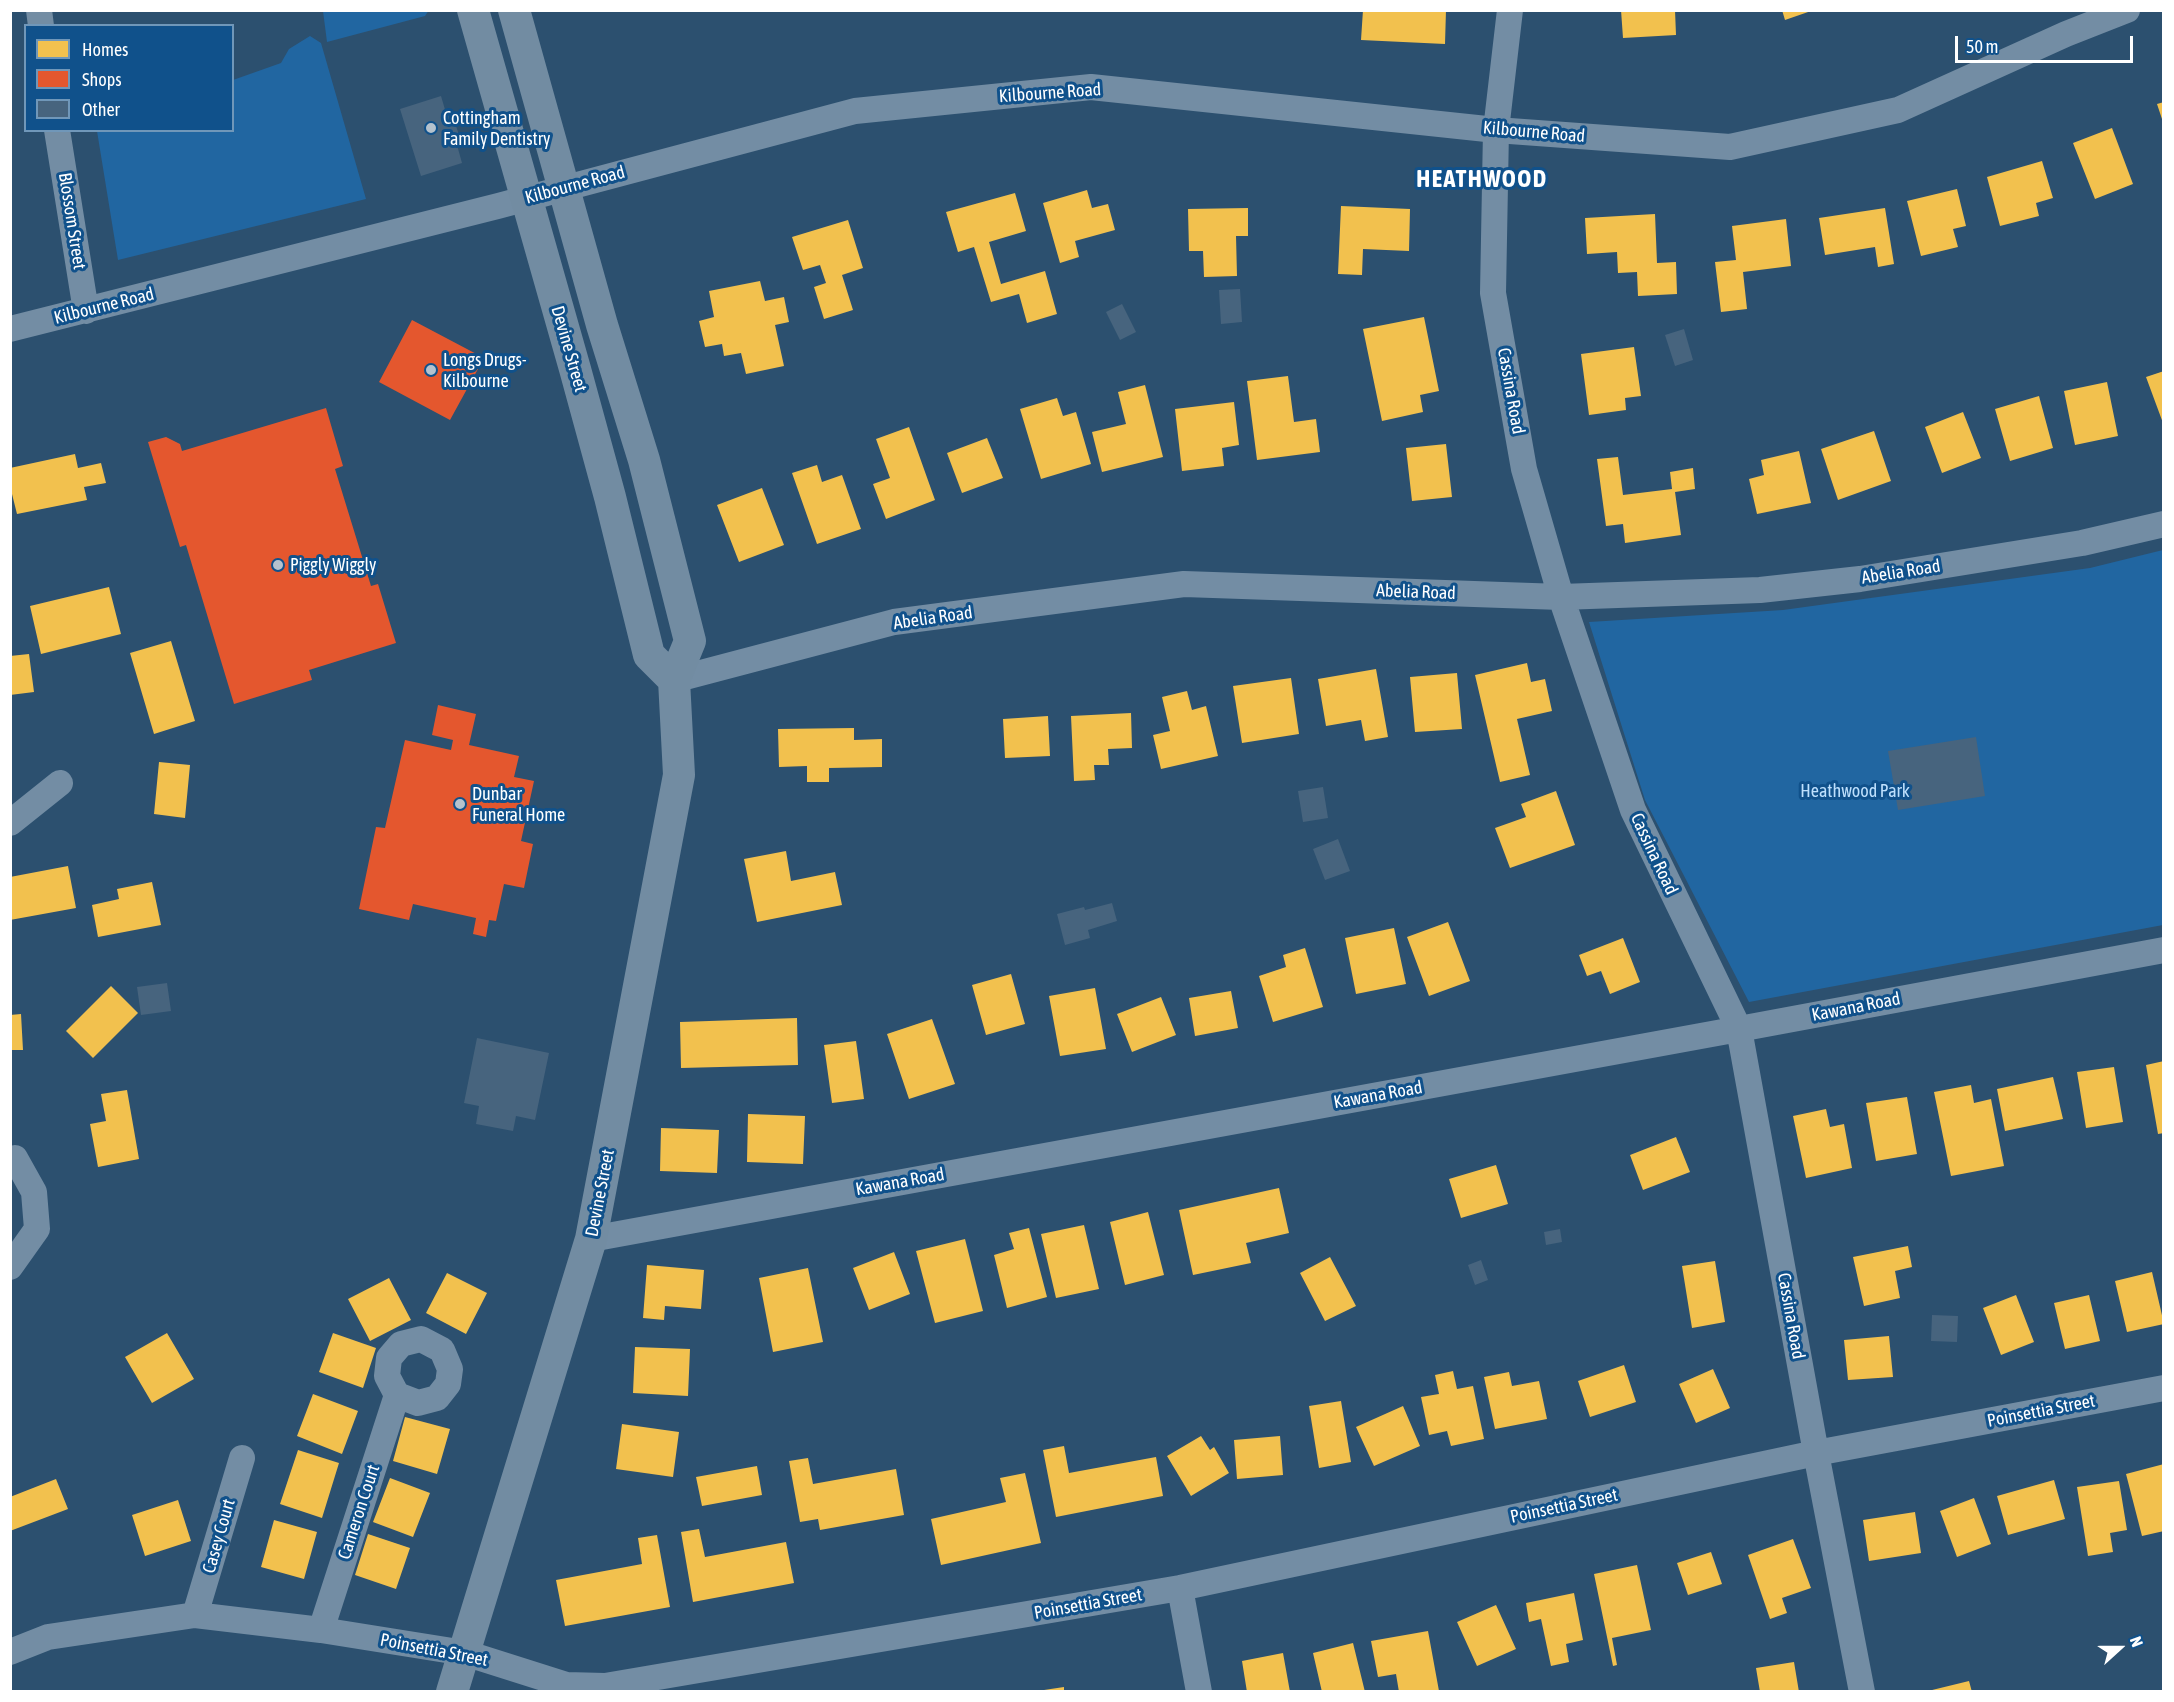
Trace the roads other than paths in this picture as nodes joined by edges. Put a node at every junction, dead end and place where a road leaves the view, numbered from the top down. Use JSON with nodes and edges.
{"nodes":[{"id":1,"x":473,"y":10,"type":"edge"},
{"id":2,"x":514,"y":10,"type":"edge"},
{"id":3,"x":1510,"y":10,"type":"edge"},
{"id":4,"x":2127,"y":10,"type":"edge"},
{"id":5,"x":1496,"y":130,"type":"junction"},
{"id":6,"x":57,"y":132,"type":"edge"},
{"id":7,"x":562,"y":188,"type":"junction"},
{"id":8,"x":526,"y":198,"type":"junction"},
{"id":9,"x":86,"y":311,"type":"junction"},
{"id":10,"x":10,"y":329,"type":"edge"},
{"id":11,"x":652,"y":489,"type":"junction"},
{"id":12,"x":610,"y":496,"type":"junction"},
{"id":13,"x":2163,"y":524,"type":"edge"},
{"id":14,"x":1561,"y":597,"type":"junction"},
{"id":15,"x":674,"y":680,"type":"junction"},
{"id":16,"x":60,"y":783,"type":"dead end"},
{"id":17,"x":10,"y":824,"type":"edge"},
{"id":18,"x":2163,"y":950,"type":"edge"},
{"id":19,"x":1739,"y":1029,"type":"junction"},
{"id":20,"x":15,"y":1158,"type":"dead end"},
{"id":21,"x":591,"y":1239,"type":"junction"},
{"id":22,"x":10,"y":1267,"type":"edge"},
{"id":23,"x":2163,"y":1388,"type":"edge"},
{"id":24,"x":397,"y":1395,"type":"dead end"},
{"id":25,"x":1816,"y":1453,"type":"junction"},
{"id":26,"x":242,"y":1458,"type":"dead end"},
{"id":27,"x":1180,"y":1588,"type":"junction"},
{"id":28,"x":195,"y":1615,"type":"junction"},
{"id":29,"x":321,"y":1630,"type":"junction"},
{"id":30,"x":10,"y":1652,"type":"edge"},
{"id":31,"x":465,"y":1653,"type":"junction"},
{"id":32,"x":452,"y":1692,"type":"edge"},
{"id":33,"x":1199,"y":1692,"type":"edge"},
{"id":34,"x":1862,"y":1692,"type":"edge"}],
"edges":[{"from":1,"to":8,"type":"main road","name":"Devine Street"},
{"from":2,"to":7,"type":"main road","name":"Devine Street"},
{"from":3,"to":5,"type":"street","name":"Cassina Road"},
{"from":4,"to":5,"type":"street","name":"Kilbourne Road"},
{"from":5,"to":7,"type":"street","name":"Kilbourne Road"},
{"from":5,"to":14,"type":"street","name":"Cassina Road"},
{"from":6,"to":9,"type":"street","name":"Blossom Street"},
{"from":7,"to":8,"type":"street","name":"Kilbourne Road"},
{"from":7,"to":11,"type":"main road","name":"Devine Street"},
{"from":8,"to":9,"type":"street","name":"Kilbourne Road"},
{"from":8,"to":12,"type":"main road","name":"Devine Street"},
{"from":9,"to":10,"type":"street","name":"Kilbourne Road"},
{"from":11,"to":12,"type":"main road"},
{"from":11,"to":15,"type":"main road","name":"Devine Street"},
{"from":12,"to":15,"type":"main road","name":"Devine Street"},
{"from":13,"to":14,"type":"street","name":"Abelia Road"},
{"from":14,"to":15,"type":"street","name":"Abelia Road"},
{"from":14,"to":19,"type":"street","name":"Cassina Road"},
{"from":15,"to":21,"type":"main road","name":"Devine Street"},
{"from":16,"to":17,"type":"street"},
{"from":18,"to":19,"type":"street","name":"Kawana Road"},
{"from":19,"to":21,"type":"street","name":"Kawana Road"},
{"from":19,"to":25,"type":"street","name":"Cassina Road"},
{"from":20,"to":22,"type":"street"},
{"from":21,"to":31,"type":"main road","name":"Devine Street"},
{"from":23,"to":25,"type":"street","name":"Poinsettia Street"},
{"from":24,"to":29,"type":"street","name":"Cameron Court"},
{"from":25,"to":27,"type":"street","name":"Poinsettia Street"},
{"from":25,"to":34,"type":"street","name":"Cassina Road"},
{"from":26,"to":28,"type":"street","name":"Casey Court"},
{"from":27,"to":31,"type":"street","name":"Poinsettia Street"},
{"from":27,"to":33,"type":"street"},
{"from":28,"to":29,"type":"street","name":"Poinsettia Street"},
{"from":28,"to":30,"type":"street","name":"Poinsettia Street"},
{"from":29,"to":31,"type":"street","name":"Poinsettia Street"},
{"from":31,"to":32,"type":"main road","name":"Devine Street"}]}
